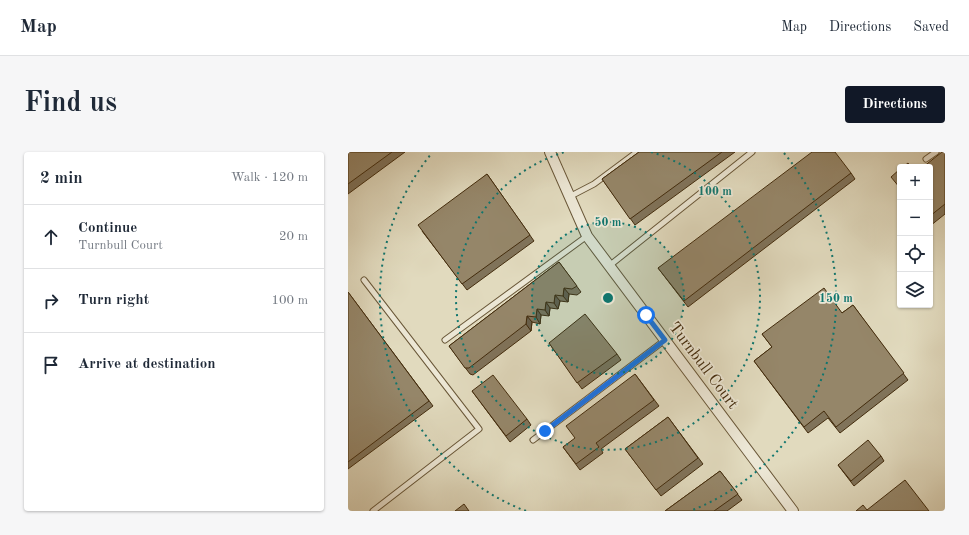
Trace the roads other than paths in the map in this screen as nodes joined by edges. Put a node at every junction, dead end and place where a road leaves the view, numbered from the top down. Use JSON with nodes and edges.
{"nodes":[{"id":1,"x":550,"y":152,"type":"edge"},
{"id":2,"x":637,"y":152,"type":"edge"},
{"id":3,"x":752,"y":152,"type":"edge"},
{"id":4,"x":936,"y":152,"type":"edge"},
{"id":5,"x":926,"y":159,"type":"dead end"},
{"id":6,"x":569,"y":197,"type":"junction"},
{"id":7,"x":587,"y":236,"type":"junction"},
{"id":8,"x":609,"y":266,"type":"junction"},
{"id":9,"x":364,"y":280,"type":"dead end"},
{"id":10,"x":445,"y":340,"type":"dead end"},
{"id":11,"x":665,"y":340,"type":"junction"},
{"id":12,"x":533,"y":440,"type":"dead end"},
{"id":13,"x":789,"y":510,"type":"edge"},
{"id":14,"x":373,"y":511,"type":"edge"}],
"edges":[{"from":1,"to":6,"type":"street","name":"Turnbull Court"},
{"from":2,"to":6,"type":"lane"},
{"from":3,"to":8,"type":"lane"},
{"from":4,"to":5,"type":"lane"},
{"from":6,"to":7,"type":"street","name":"Turnbull Court"},
{"from":7,"to":8,"type":"street","name":"Turnbull Court"},
{"from":7,"to":10,"type":"lane"},
{"from":8,"to":11,"type":"street","name":"Turnbull Court"},
{"from":9,"to":14,"type":"lane"},
{"from":11,"to":12,"type":"lane"},
{"from":11,"to":13,"type":"street","name":"Turnbull Court"}]}
